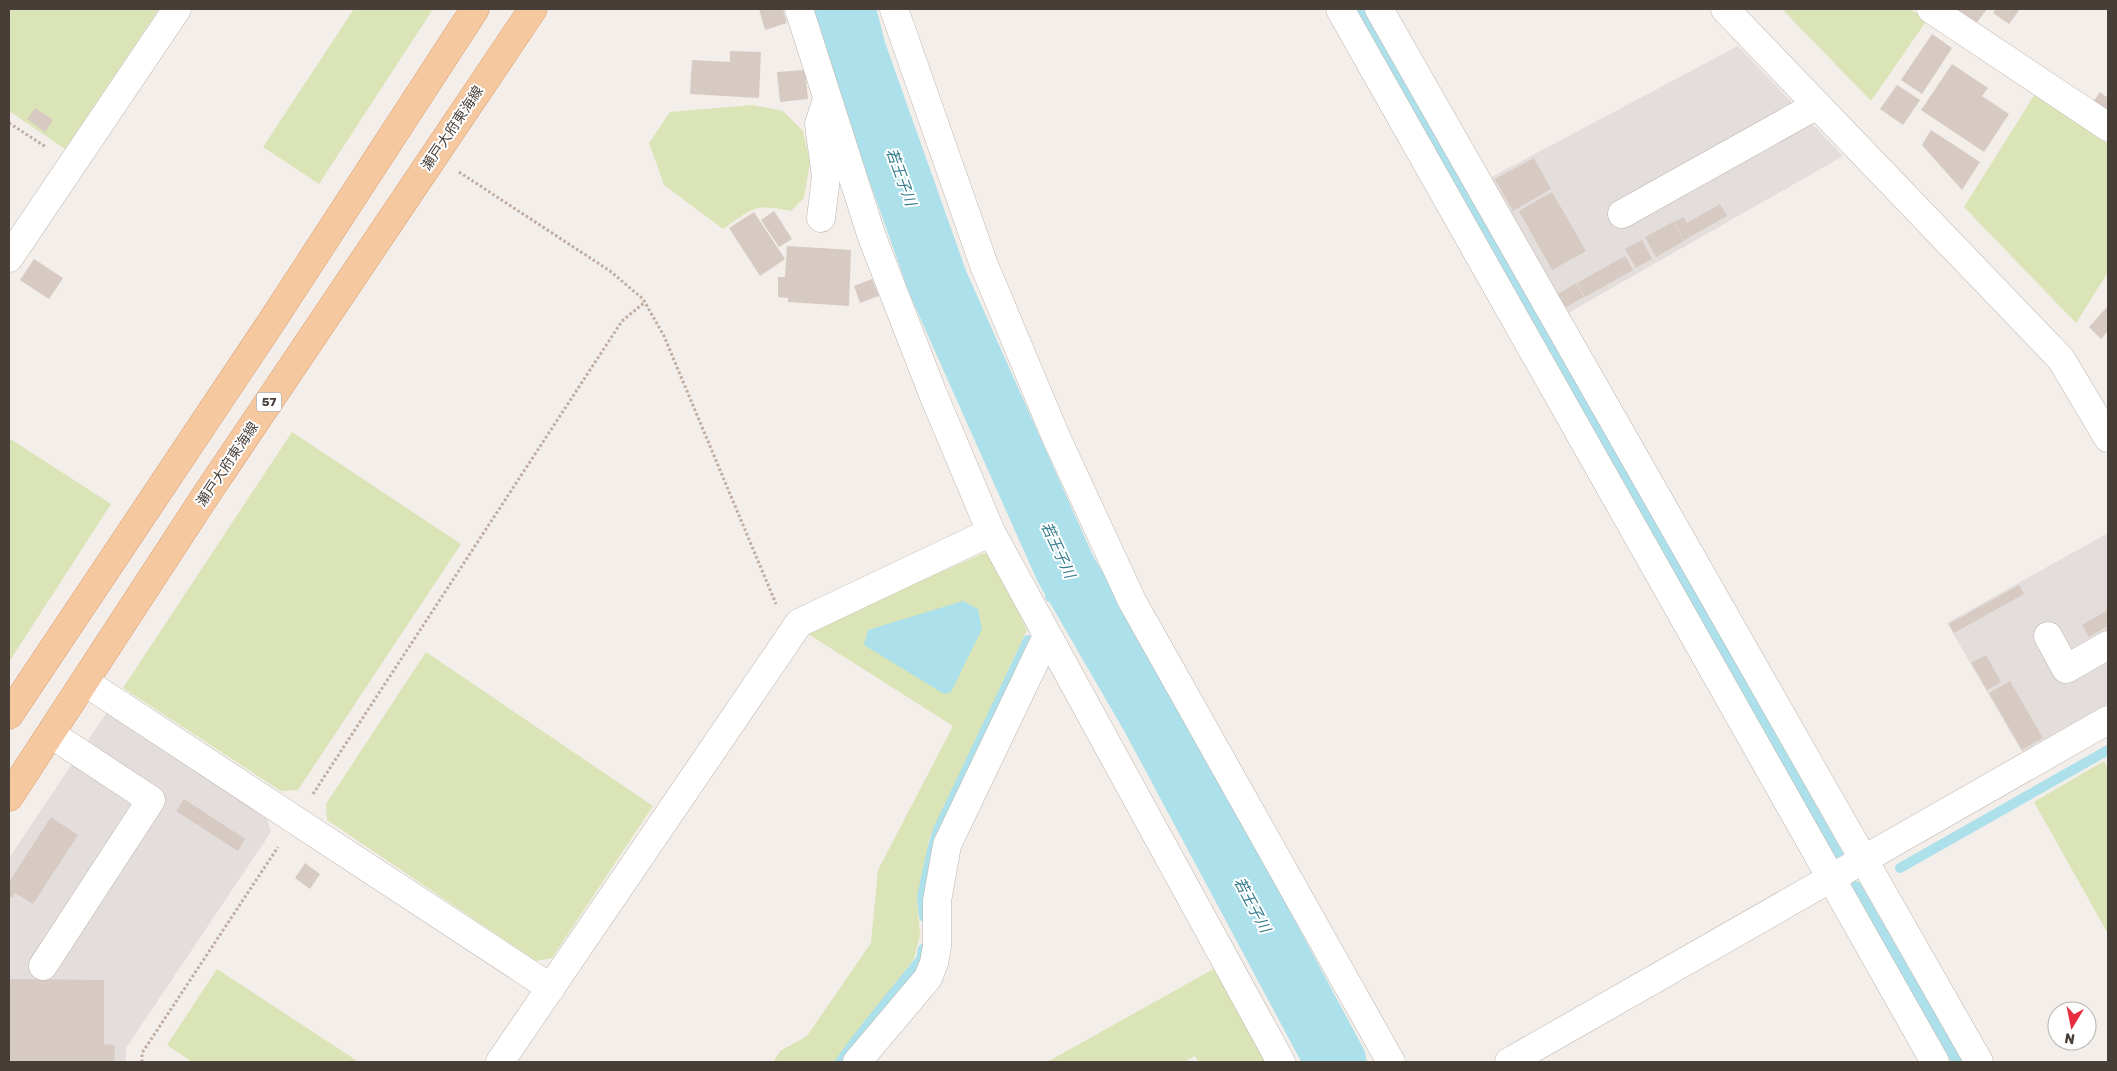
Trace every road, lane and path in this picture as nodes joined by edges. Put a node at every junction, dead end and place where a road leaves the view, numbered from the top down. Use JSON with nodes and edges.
{"nodes":[{"id":1,"x":177,"y":9,"type":"edge"},
{"id":2,"x":475,"y":9,"type":"edge"},
{"id":3,"x":533,"y":9,"type":"edge"},
{"id":4,"x":799,"y":9,"type":"edge"},
{"id":5,"x":894,"y":9,"type":"edge"},
{"id":6,"x":1340,"y":9,"type":"edge"},
{"id":7,"x":1379,"y":9,"type":"edge"},
{"id":8,"x":1725,"y":9,"type":"edge"},
{"id":9,"x":1931,"y":9,"type":"edge"},
{"id":10,"x":828,"y":95,"type":"junction"},
{"id":11,"x":1816,"y":105,"type":"junction"},
{"id":12,"x":9,"y":123,"type":"edge"},
{"id":13,"x":2108,"y":127,"type":"edge"},
{"id":14,"x":434,"y":155,"type":"junction"},
{"id":15,"x":72,"y":165,"type":"junction"},
{"id":16,"x":1622,"y":214,"type":"dead end"},
{"id":17,"x":821,"y":218,"type":"dead end"},
{"id":18,"x":9,"y":258,"type":"edge"},
{"id":19,"x":645,"y":302,"type":"junction"},
{"id":20,"x":2108,"y":438,"type":"edge"},
{"id":21,"x":991,"y":532,"type":"junction"},
{"id":22,"x":794,"y":630,"type":"junction"},
{"id":23,"x":1047,"y":636,"type":"junction"},
{"id":24,"x":2048,"y":636,"type":"dead end"},
{"id":25,"x":2108,"y":645,"type":"edge"},
{"id":26,"x":85,"y":682,"type":"junction"},
{"id":27,"x":9,"y":715,"type":"edge"},
{"id":28,"x":2108,"y":720,"type":"edge"},
{"id":29,"x":50,"y":734,"type":"junction"},
{"id":30,"x":9,"y":797,"type":"edge"},
{"id":31,"x":296,"y":820,"type":"junction"},
{"id":32,"x":1864,"y":859,"type":"junction"},
{"id":33,"x":1831,"y":879,"type":"junction"},
{"id":34,"x":43,"y":966,"type":"dead end"},
{"id":35,"x":551,"y":988,"type":"junction"},
{"id":36,"x":142,"y":1062,"type":"edge"},
{"id":37,"x":500,"y":1062,"type":"edge"},
{"id":38,"x":857,"y":1062,"type":"edge"},
{"id":39,"x":1281,"y":1062,"type":"edge"},
{"id":40,"x":1391,"y":1062,"type":"edge"},
{"id":41,"x":1509,"y":1062,"type":"edge"},
{"id":42,"x":1935,"y":1062,"type":"edge"},
{"id":43,"x":1979,"y":1062,"type":"edge"}],
"edges":[{"from":1,"to":15,"type":"street"},
{"from":2,"to":27,"type":"main road"},
{"from":3,"to":14,"type":"main road","name":"瀬戸大府東海線","number":"57"},
{"from":4,"to":10,"type":"street"},
{"from":5,"to":40,"type":"street"},
{"from":6,"to":33,"type":"street"},
{"from":7,"to":32,"type":"street"},
{"from":8,"to":11,"type":"street"},
{"from":9,"to":13,"type":"street"},
{"from":10,"to":17,"type":"street"},
{"from":10,"to":21,"type":"street"},
{"from":11,"to":16,"type":"street"},
{"from":11,"to":20,"type":"street"},
{"from":12,"to":15,"type":"path"},
{"from":14,"to":19,"type":"path"},
{"from":14,"to":26,"type":"main road","name":"瀬戸大府東海線","number":"57"},
{"from":15,"to":18,"type":"street"},
{"from":19,"to":22,"type":"path"},
{"from":19,"to":31,"type":"path"},
{"from":21,"to":22,"type":"street"},
{"from":21,"to":23,"type":"street"},
{"from":22,"to":35,"type":"street"},
{"from":23,"to":38,"type":"street"},
{"from":23,"to":39,"type":"street"},
{"from":24,"to":25,"type":"street"},
{"from":26,"to":29,"type":"main road","name":"瀬戸大府東海線","number":"57"},
{"from":26,"to":31,"type":"street"},
{"from":28,"to":32,"type":"street"},
{"from":29,"to":30,"type":"main road","name":"瀬戸大府東海線","number":"57"},
{"from":29,"to":34,"type":"street"},
{"from":31,"to":35,"type":"street"},
{"from":31,"to":36,"type":"path"},
{"from":32,"to":33,"type":"street"},
{"from":32,"to":43,"type":"street"},
{"from":33,"to":41,"type":"street"},
{"from":33,"to":42,"type":"street"},
{"from":35,"to":37,"type":"street"}]}
